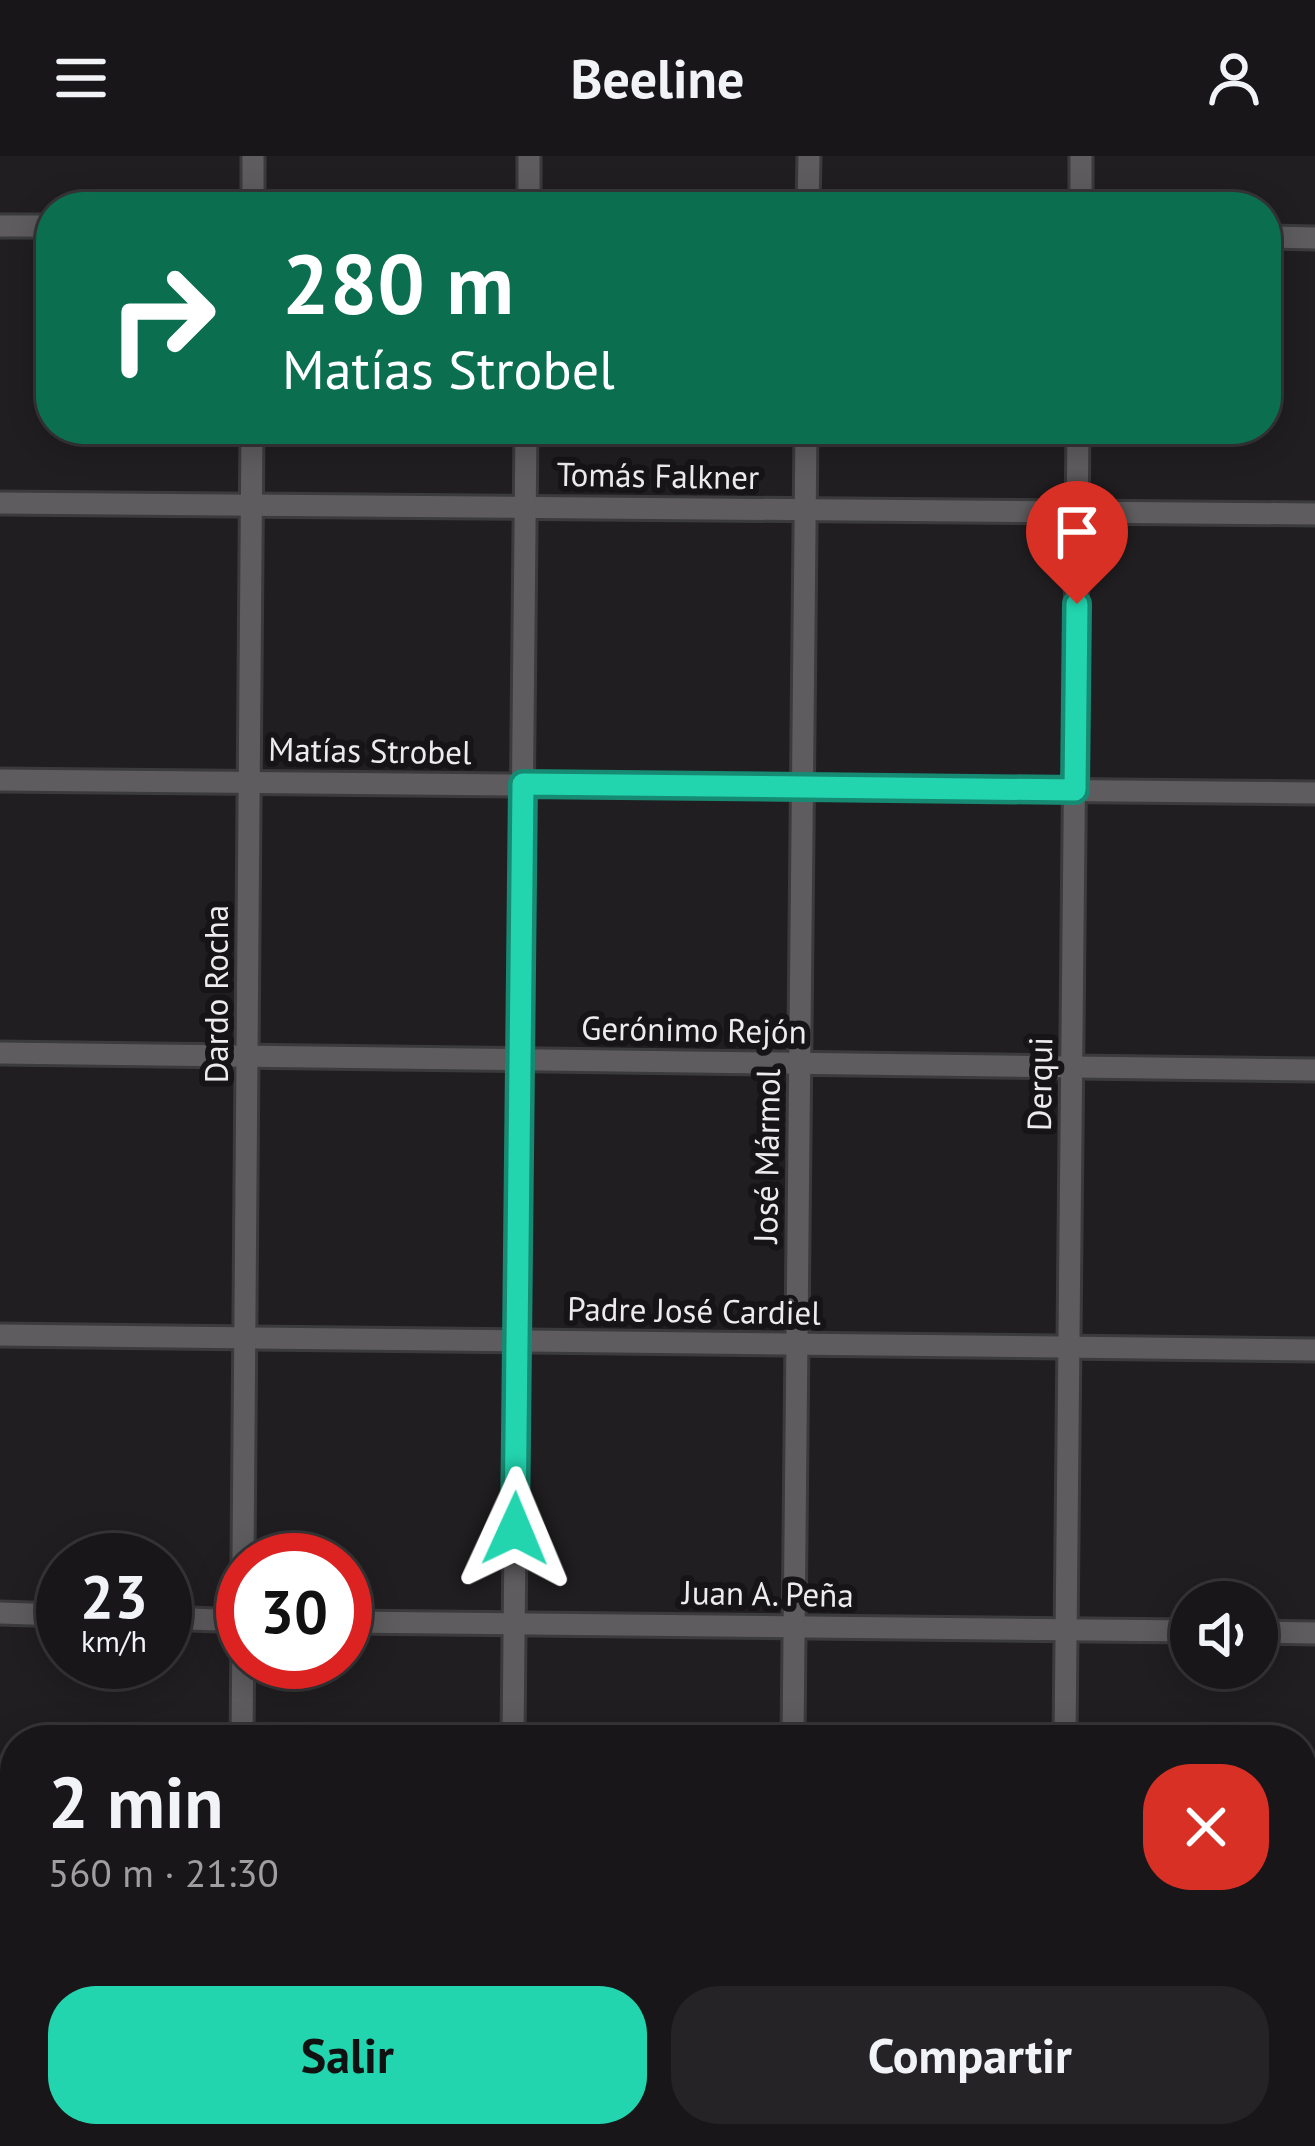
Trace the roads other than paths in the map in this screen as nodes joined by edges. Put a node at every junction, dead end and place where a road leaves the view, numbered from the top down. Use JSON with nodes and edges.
{"nodes":[{"id":1,"x":253,"y":156,"type":"edge"},
{"id":2,"x":530,"y":156,"type":"edge"},
{"id":3,"x":809,"y":156,"type":"edge"},
{"id":4,"x":1081,"y":156,"type":"edge"},
{"id":5,"x":253,"y":192,"type":"edge"},
{"id":6,"x":529,"y":192,"type":"edge"},
{"id":7,"x":808,"y":192,"type":"edge"},
{"id":8,"x":1081,"y":192,"type":"edge"},
{"id":9,"x":0,"y":226,"type":"edge"},
{"id":10,"x":36,"y":226,"type":"edge"},
{"id":11,"x":1281,"y":237,"type":"edge"},
{"id":12,"x":1315,"y":238,"type":"edge"},
{"id":13,"x":252,"y":444,"type":"edge"},
{"id":14,"x":526,"y":444,"type":"edge"},
{"id":15,"x":806,"y":444,"type":"edge"},
{"id":16,"x":1078,"y":444,"type":"edge"},
{"id":17,"x":0,"y":503,"type":"edge"},
{"id":18,"x":251,"y":505,"type":"junction"},
{"id":19,"x":525,"y":507,"type":"junction"},
{"id":20,"x":805,"y":510,"type":"junction"},
{"id":21,"x":1078,"y":512,"type":"junction"},
{"id":22,"x":1315,"y":514,"type":"edge"},
{"id":23,"x":0,"y":780,"type":"edge"},
{"id":24,"x":249,"y":782,"type":"junction"},
{"id":25,"x":523,"y":784,"type":"junction"},
{"id":26,"x":802,"y":788,"type":"junction"},
{"id":27,"x":1075,"y":790,"type":"junction"},
{"id":28,"x":1315,"y":793,"type":"edge"},
{"id":29,"x":0,"y":1053,"type":"edge"},
{"id":30,"x":247,"y":1057,"type":"junction"},
{"id":31,"x":520,"y":1060,"type":"junction"},
{"id":32,"x":800,"y":1064,"type":"junction"},
{"id":33,"x":1072,"y":1067,"type":"junction"},
{"id":34,"x":1315,"y":1070,"type":"edge"},
{"id":35,"x":0,"y":1335,"type":"edge"},
{"id":36,"x":245,"y":1338,"type":"junction"},
{"id":37,"x":517,"y":1341,"type":"junction"},
{"id":38,"x":797,"y":1344,"type":"junction"},
{"id":39,"x":1069,"y":1347,"type":"junction"},
{"id":40,"x":1315,"y":1350,"type":"edge"},
{"id":41,"x":244,"y":1533,"type":"edge"},
{"id":42,"x":0,"y":1612,"type":"edge"},
{"id":43,"x":36,"y":1614,"type":"edge"},
{"id":44,"x":372,"y":1622,"type":"edge"},
{"id":45,"x":514,"y":1624,"type":"junction"},
{"id":46,"x":795,"y":1627,"type":"junction"},
{"id":47,"x":1067,"y":1630,"type":"junction"},
{"id":48,"x":1170,"y":1631,"type":"edge"},
{"id":49,"x":1278,"y":1632,"type":"edge"},
{"id":50,"x":1315,"y":1633,"type":"edge"},
{"id":51,"x":242,"y":1689,"type":"edge"},
{"id":52,"x":242,"y":1725,"type":"edge"},
{"id":53,"x":513,"y":1725,"type":"edge"},
{"id":54,"x":793,"y":1725,"type":"edge"},
{"id":55,"x":1066,"y":1725,"type":"edge"}],
"edges":[{"from":1,"to":5,"type":"street"},
{"from":2,"to":6,"type":"street"},
{"from":3,"to":7,"type":"street"},
{"from":4,"to":8,"type":"street"},
{"from":9,"to":10,"type":"street"},
{"from":11,"to":12,"type":"street"},
{"from":13,"to":18,"type":"street","name":"Dardo Rocha"},
{"from":14,"to":19,"type":"street"},
{"from":15,"to":20,"type":"street","name":"José Mármol"},
{"from":16,"to":21,"type":"street","name":"Derqui"},
{"from":17,"to":18,"type":"street","name":"Tomás Falkner"},
{"from":18,"to":19,"type":"street","name":"Tomás Falkner"},
{"from":18,"to":24,"type":"street","name":"Dardo Rocha"},
{"from":19,"to":20,"type":"street","name":"Tomás Falkner"},
{"from":19,"to":25,"type":"street"},
{"from":20,"to":21,"type":"street","name":"Tomás Falkner"},
{"from":20,"to":26,"type":"street","name":"José Mármol"},
{"from":21,"to":22,"type":"street","name":"Tomás Falkner"},
{"from":21,"to":27,"type":"street","name":"Derqui"},
{"from":23,"to":24,"type":"street","name":"Matías Strobel"},
{"from":24,"to":25,"type":"street","name":"Matías Strobel"},
{"from":24,"to":30,"type":"street","name":"Dardo Rocha"},
{"from":25,"to":26,"type":"street","name":"Matías Strobel"},
{"from":25,"to":31,"type":"street"},
{"from":26,"to":27,"type":"street","name":"Matías Strobel"},
{"from":26,"to":32,"type":"street","name":"José Mármol"},
{"from":27,"to":28,"type":"street","name":"Matías Strobel"},
{"from":27,"to":33,"type":"street","name":"Derqui"},
{"from":29,"to":30,"type":"street","name":"Gerónimo Rejón"},
{"from":30,"to":31,"type":"street","name":"Gerónimo Rejón"},
{"from":30,"to":36,"type":"street","name":"Dardo Rocha"},
{"from":31,"to":32,"type":"street","name":"Gerónimo Rejón"},
{"from":31,"to":37,"type":"street"},
{"from":32,"to":33,"type":"street","name":"Gerónimo Rejón"},
{"from":32,"to":38,"type":"street","name":"José Mármol"},
{"from":33,"to":34,"type":"street","name":"Gerónimo Rejón"},
{"from":33,"to":39,"type":"street","name":"Derqui"},
{"from":35,"to":36,"type":"street","name":"Padre José Cardiel"},
{"from":36,"to":37,"type":"street","name":"Padre José Cardiel"},
{"from":36,"to":41,"type":"street","name":"Dardo Rocha"},
{"from":37,"to":38,"type":"street","name":"Padre José Cardiel"},
{"from":37,"to":45,"type":"street"},
{"from":38,"to":39,"type":"street","name":"Padre José Cardiel"},
{"from":38,"to":46,"type":"street","name":"José Mármol"},
{"from":39,"to":40,"type":"street","name":"Padre José Cardiel"},
{"from":39,"to":47,"type":"street","name":"Derqui"},
{"from":42,"to":43,"type":"street"},
{"from":44,"to":45,"type":"street","name":"Juan A. Peña"},
{"from":45,"to":46,"type":"street","name":"Juan A. Peña"},
{"from":45,"to":53,"type":"street"},
{"from":46,"to":47,"type":"street","name":"Juan A. Peña"},
{"from":46,"to":54,"type":"street","name":"José Mármol"},
{"from":47,"to":48,"type":"street","name":"Juan A. Peña"},
{"from":47,"to":55,"type":"street","name":"Derqui"},
{"from":49,"to":50,"type":"street"},
{"from":51,"to":52,"type":"street"}]}
